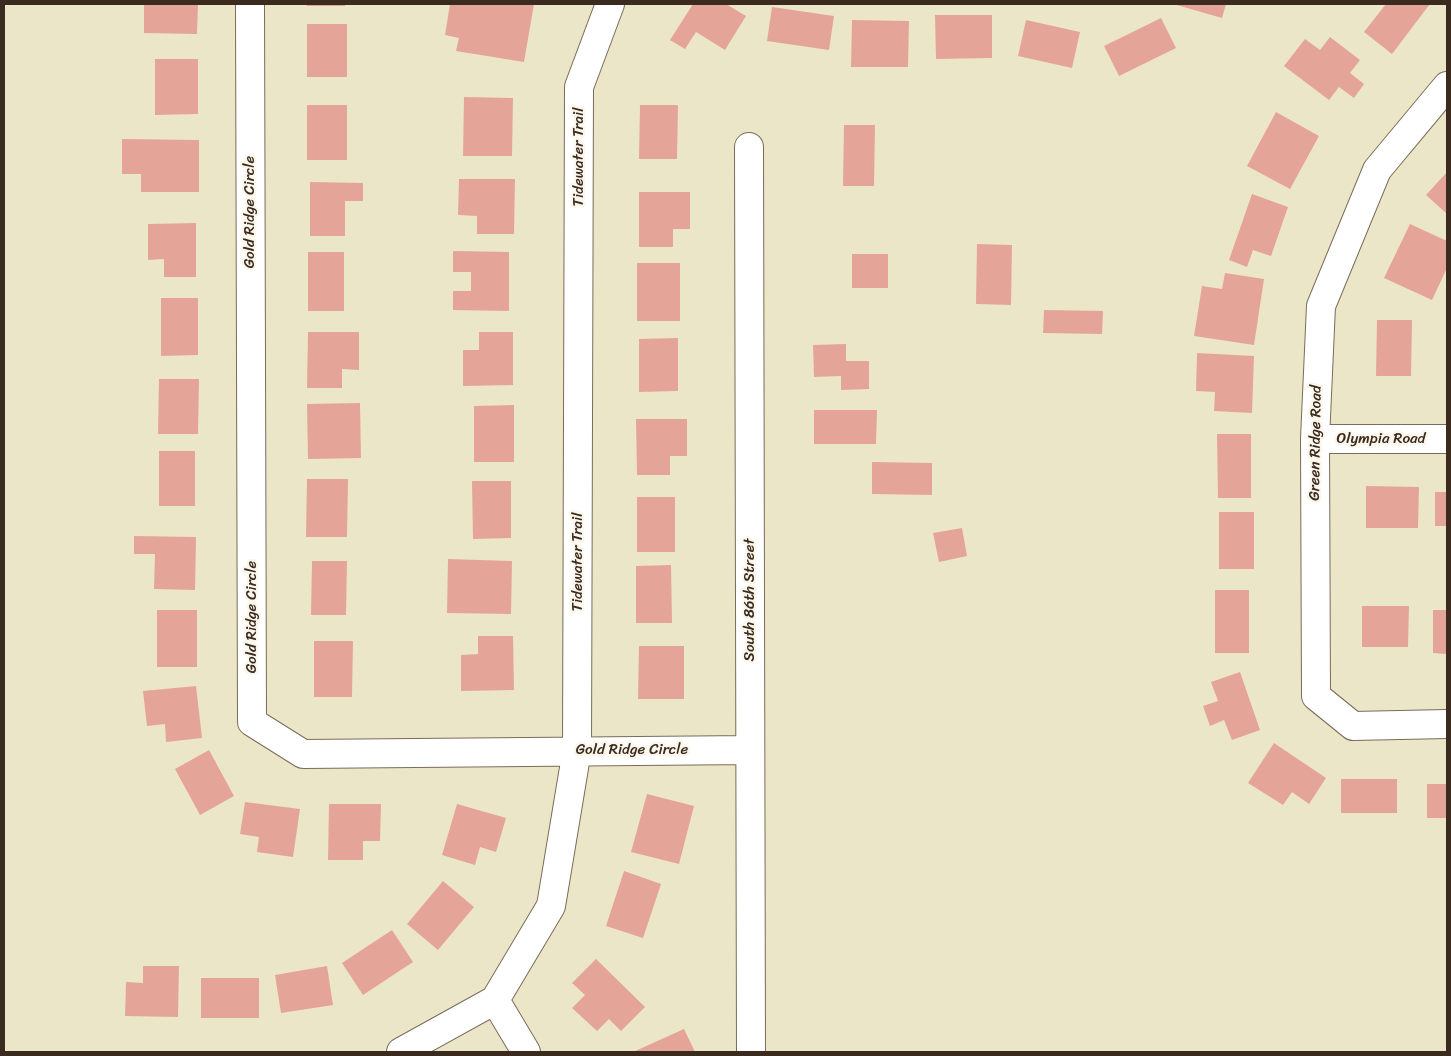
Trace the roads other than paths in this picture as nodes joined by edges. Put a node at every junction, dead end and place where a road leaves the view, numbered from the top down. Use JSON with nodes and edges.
{"nodes":[{"id":1,"x":250,"y":4,"type":"edge"},
{"id":2,"x":610,"y":4,"type":"edge"},
{"id":3,"x":1447,"y":86,"type":"edge"},
{"id":4,"x":749,"y":147,"type":"dead end"},
{"id":5,"x":1315,"y":439,"type":"junction"},
{"id":6,"x":1447,"y":439,"type":"edge"},
{"id":7,"x":1447,"y":724,"type":"edge"},
{"id":8,"x":577,"y":750,"type":"junction"},
{"id":9,"x":750,"y":750,"type":"junction"},
{"id":10,"x":495,"y":1000,"type":"junction"},
{"id":11,"x":401,"y":1052,"type":"edge"},
{"id":12,"x":526,"y":1052,"type":"edge"},
{"id":13,"x":751,"y":1052,"type":"edge"}],
"edges":[{"from":1,"to":8,"type":"street","name":"Gold Ridge Circle"},
{"from":2,"to":8,"type":"street","name":"Tidewater Trail"},
{"from":3,"to":5,"type":"street","name":"Green Ridge Road"},
{"from":4,"to":9,"type":"street","name":"South 86th Street"},
{"from":5,"to":6,"type":"street","name":"Olympia Road"},
{"from":5,"to":7,"type":"street","name":"Green Ridge Road"},
{"from":8,"to":9,"type":"street","name":"Gold Ridge Circle"},
{"from":8,"to":10,"type":"street","name":"Tidewater Trail"},
{"from":9,"to":13,"type":"street","name":"South 86th Street"},
{"from":10,"to":11,"type":"street"},
{"from":10,"to":12,"type":"street"}]}
